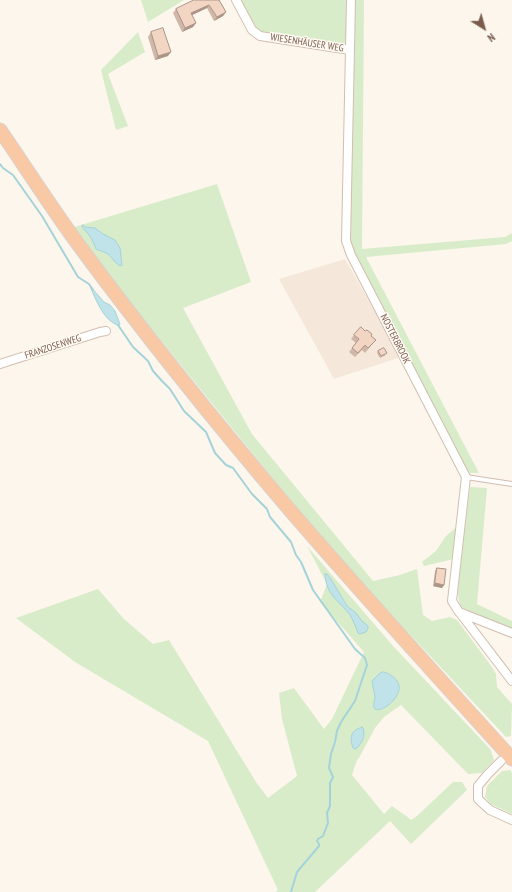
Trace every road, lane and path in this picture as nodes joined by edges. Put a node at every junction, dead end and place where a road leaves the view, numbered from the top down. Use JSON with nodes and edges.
{"nodes":[{"id":1,"x":236,"y":0,"type":"edge"},
{"id":2,"x":351,"y":0,"type":"edge"},
{"id":3,"x":350,"y":50,"type":"junction"},
{"id":4,"x":0,"y":130,"type":"edge"},
{"id":5,"x":106,"y":331,"type":"dead end"},
{"id":6,"x":0,"y":364,"type":"edge"},
{"id":7,"x":466,"y":477,"type":"junction"},
{"id":8,"x":512,"y":484,"type":"edge"},
{"id":9,"x":459,"y":612,"type":"junction"},
{"id":10,"x":512,"y":633,"type":"edge"},
{"id":11,"x":512,"y":681,"type":"edge"},
{"id":12,"x":507,"y":760,"type":"edge"},
{"id":13,"x":512,"y":820,"type":"edge"}],
"edges":[{"from":1,"to":3,"type":"street","name":"WIESENHÄUSER WEG"},
{"from":2,"to":3,"type":"street","name":"NOSTERBROOK"},
{"from":3,"to":7,"type":"street","name":"NOSTERBROOK"},
{"from":4,"to":12,"type":"highway"},
{"from":5,"to":6,"type":"street","name":"FRANZOSENWEG"},
{"from":7,"to":8,"type":"lane"},
{"from":7,"to":9,"type":"street"},
{"from":9,"to":10,"type":"street"},
{"from":9,"to":11,"type":"street"},
{"from":12,"to":13,"type":"street"}]}
